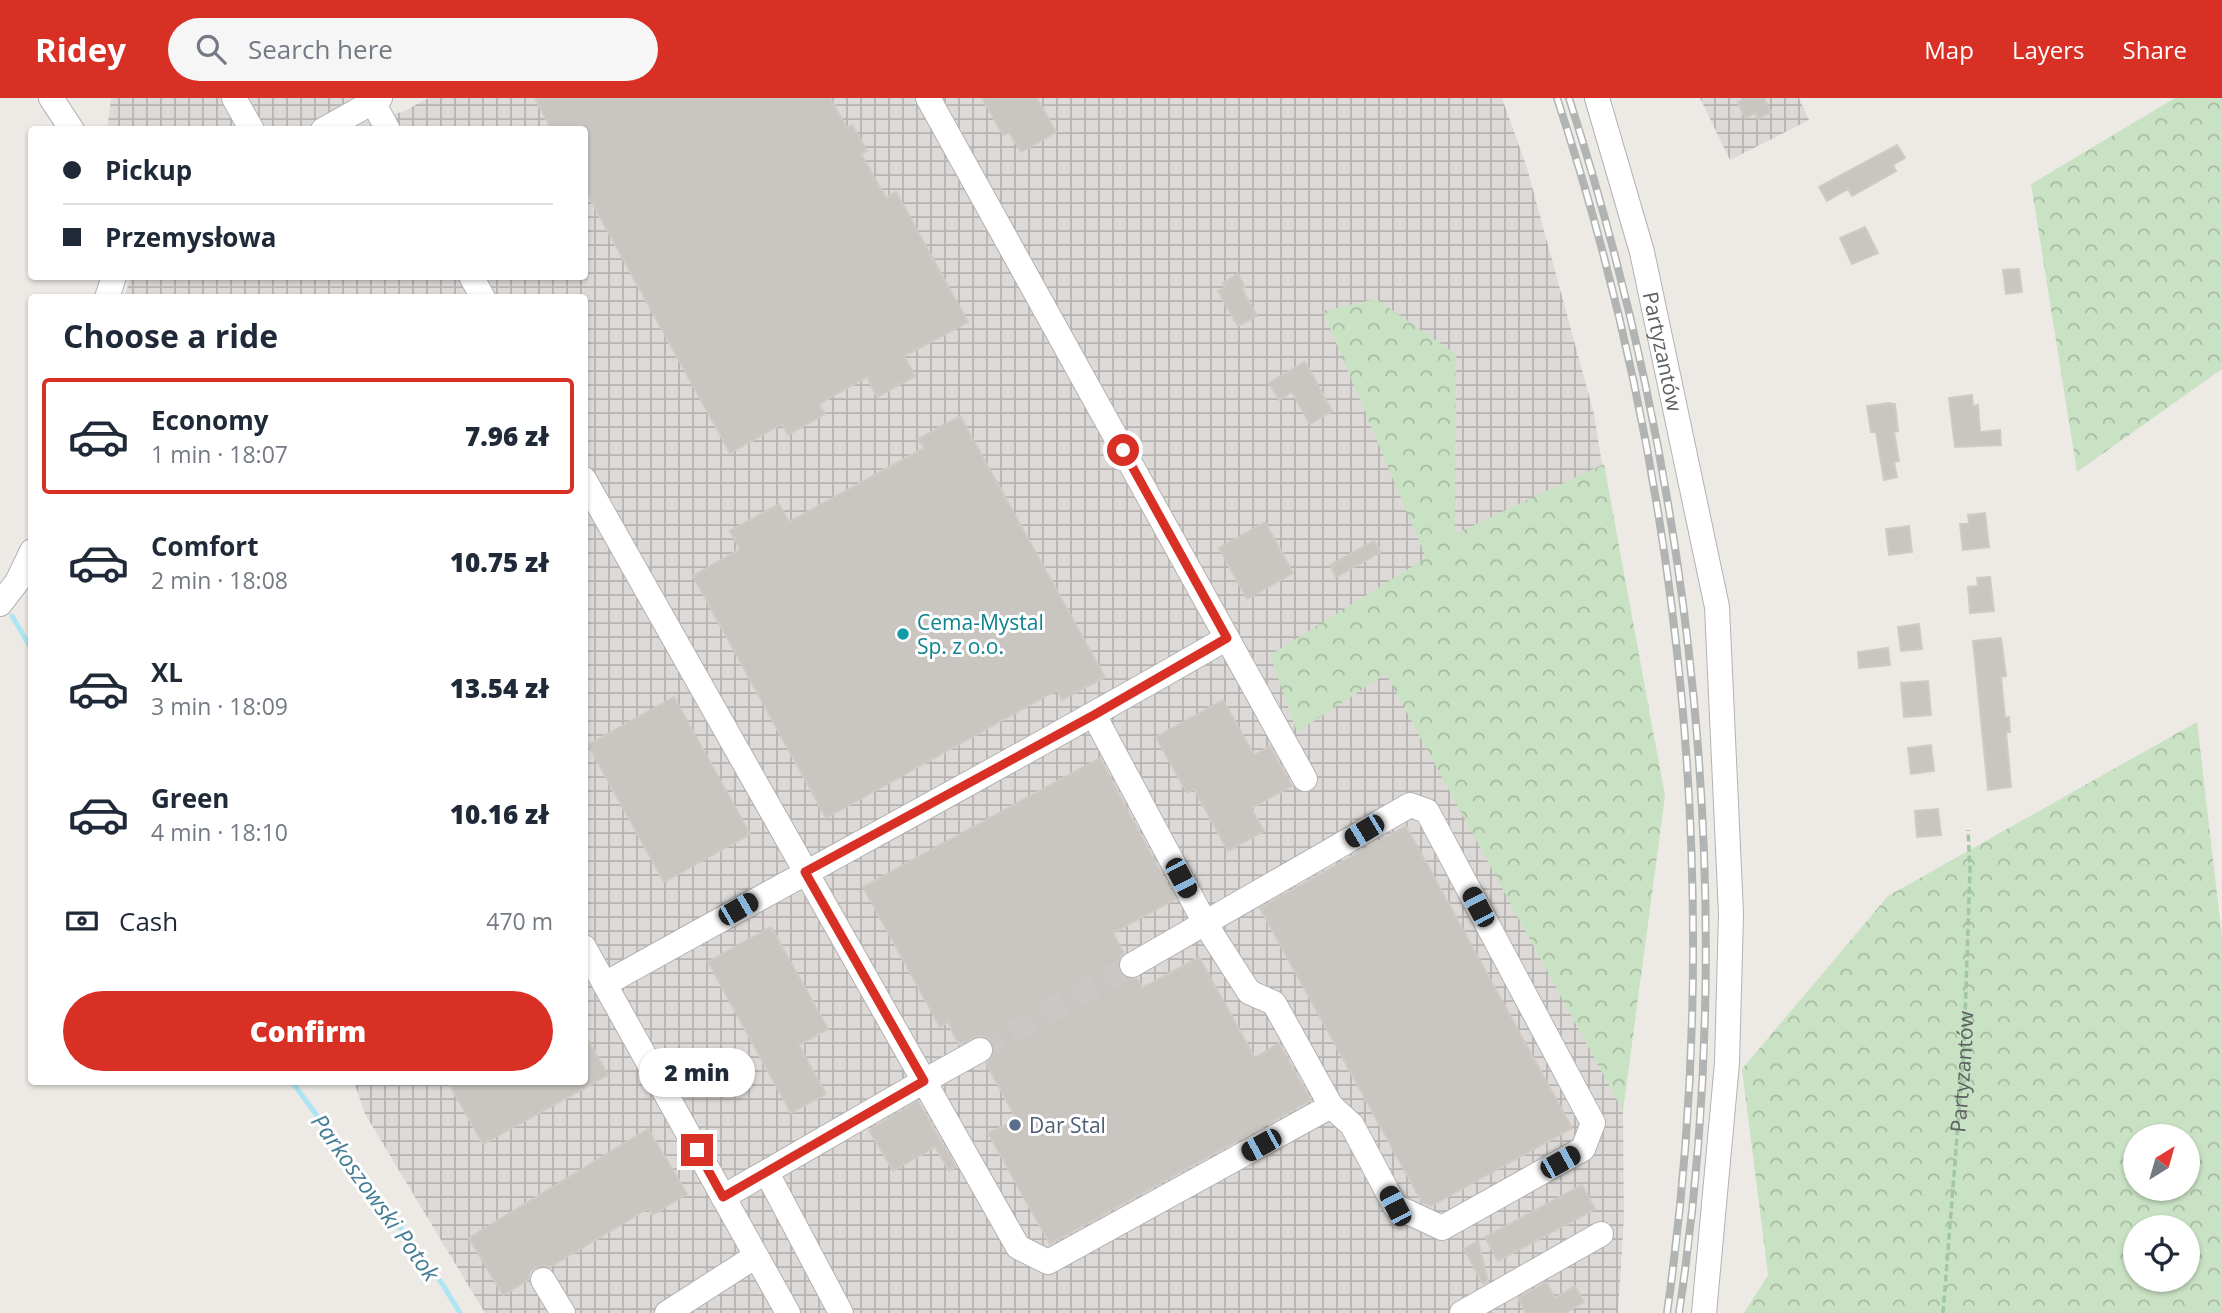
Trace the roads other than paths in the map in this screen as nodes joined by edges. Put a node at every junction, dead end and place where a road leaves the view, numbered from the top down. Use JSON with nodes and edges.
{"nodes":[{"id":1,"x":51,"y":98,"type":"edge"},
{"id":2,"x":234,"y":98,"type":"edge"},
{"id":3,"x":928,"y":98,"type":"edge"},
{"id":4,"x":1597,"y":98,"type":"edge"},
{"id":5,"x":377,"y":100,"type":"edge"},
{"id":6,"x":69,"y":126,"type":"edge"},
{"id":7,"x":250,"y":126,"type":"edge"},
{"id":8,"x":330,"y":126,"type":"edge"},
{"id":9,"x":387,"y":126,"type":"edge"},
{"id":10,"x":588,"y":486,"type":"edge"},
{"id":11,"x":28,"y":559,"type":"edge"},
{"id":12,"x":0,"y":604,"type":"edge"},
{"id":13,"x":1227,"y":638,"type":"junction"},
{"id":14,"x":1094,"y":715,"type":"junction"},
{"id":15,"x":1305,"y":779,"type":"dead end"},
{"id":16,"x":805,"y":872,"type":"junction"},
{"id":17,"x":1206,"y":925,"type":"junction"},
{"id":18,"x":588,"y":954,"type":"edge"},
{"id":19,"x":1132,"y":965,"type":"tunnel mouth"},
{"id":20,"x":605,"y":984,"type":"junction"},
{"id":21,"x":980,"y":1050,"type":"tunnel mouth"},
{"id":22,"x":924,"y":1081,"type":"junction"},
{"id":23,"x":1331,"y":1106,"type":"junction"},
{"id":24,"x":767,"y":1173,"type":"junction"},
{"id":25,"x":723,"y":1197,"type":"junction"},
{"id":26,"x":1601,"y":1234,"type":"dead end"},
{"id":27,"x":756,"y":1256,"type":"junction"},
{"id":28,"x":543,"y":1280,"type":"dead end"},
{"id":29,"x":563,"y":1313,"type":"edge"},
{"id":30,"x":667,"y":1313,"type":"edge"},
{"id":31,"x":788,"y":1313,"type":"edge"},
{"id":32,"x":841,"y":1313,"type":"edge"},
{"id":33,"x":1462,"y":1313,"type":"edge"},
{"id":34,"x":1704,"y":1313,"type":"edge"}],
"edges":[{"from":1,"to":6,"type":"street"},
{"from":2,"to":7,"type":"street"},
{"from":3,"to":13,"type":"street"},
{"from":4,"to":34,"type":"street","name":"Partyzantów"},
{"from":5,"to":8,"type":"street"},
{"from":5,"to":9,"type":"street"},
{"from":10,"to":16,"type":"street"},
{"from":11,"to":12,"type":"street"},
{"from":13,"to":14,"type":"street"},
{"from":13,"to":15,"type":"street"},
{"from":14,"to":16,"type":"street"},
{"from":14,"to":17,"type":"street"},
{"from":16,"to":20,"type":"street"},
{"from":16,"to":22,"type":"street"},
{"from":17,"to":19,"type":"street"},
{"from":17,"to":23,"type":"street"},
{"from":17,"to":23,"type":"street"},
{"from":18,"to":20,"type":"street"},
{"from":20,"to":25,"type":"street"},
{"from":21,"to":22,"type":"street"},
{"from":22,"to":23,"type":"street"},
{"from":22,"to":24,"type":"street"},
{"from":24,"to":25,"type":"street"},
{"from":24,"to":32,"type":"street"},
{"from":25,"to":27,"type":"street"},
{"from":26,"to":33,"type":"street"},
{"from":27,"to":30,"type":"street"},
{"from":27,"to":31,"type":"street"},
{"from":28,"to":29,"type":"street"}]}
